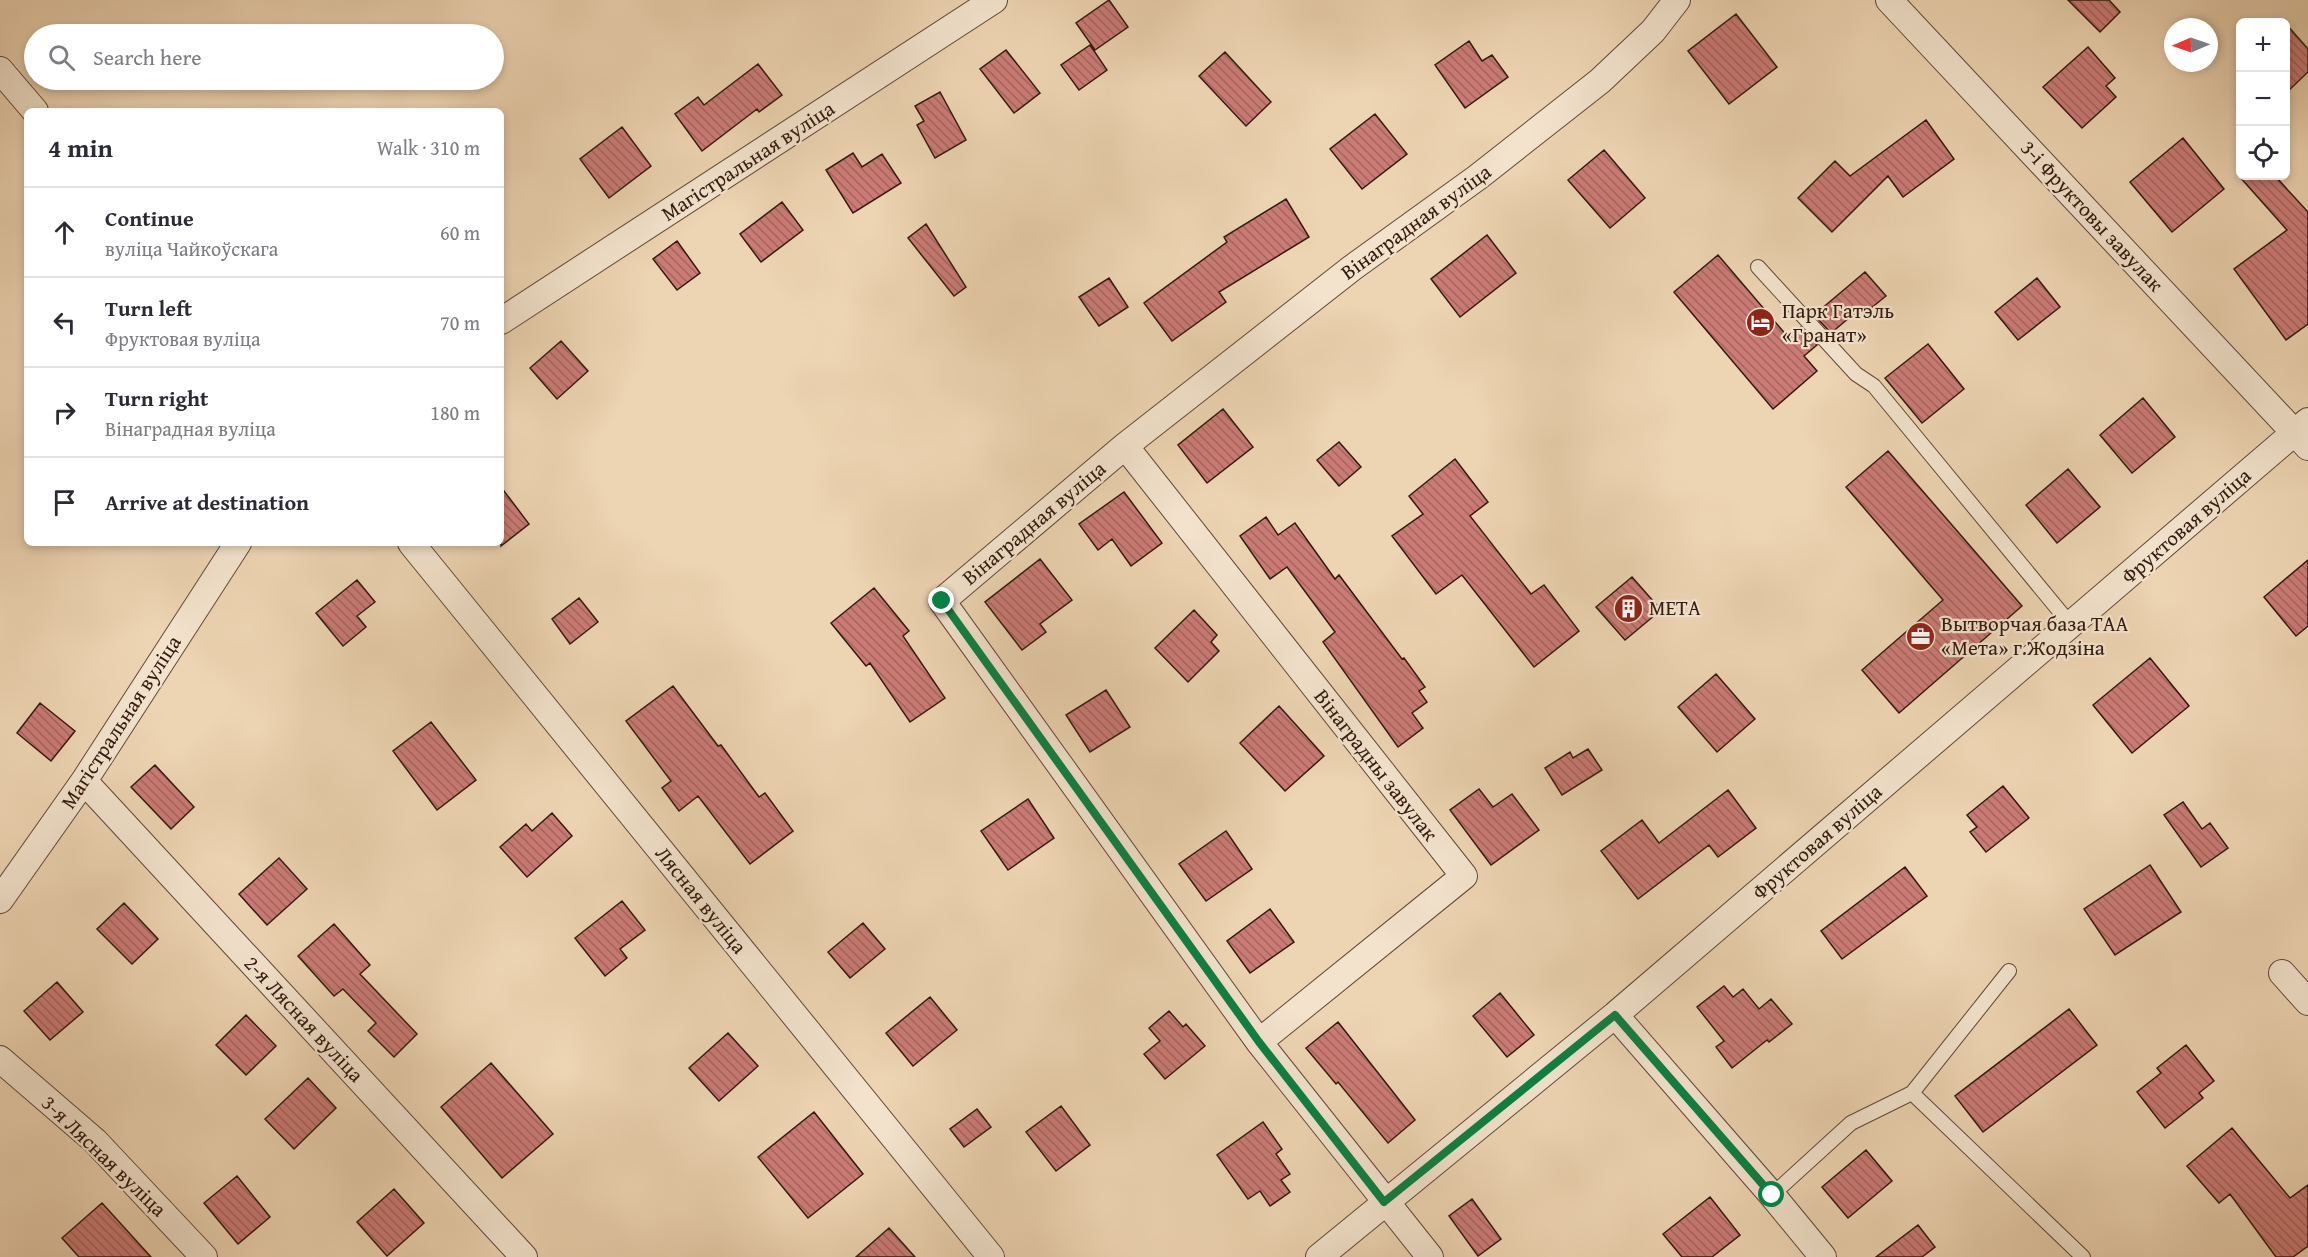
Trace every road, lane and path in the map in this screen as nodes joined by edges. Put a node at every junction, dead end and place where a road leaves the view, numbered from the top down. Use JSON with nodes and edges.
{"nodes":[{"id":1,"x":994,"y":0,"type":"edge"},
{"id":2,"x":1677,"y":0,"type":"edge"},
{"id":3,"x":1889,"y":0,"type":"edge"},
{"id":4,"x":0,"y":70,"type":"edge"},
{"id":5,"x":32,"y":108,"type":"edge"},
{"id":6,"x":1758,"y":267,"type":"dead end"},
{"id":7,"x":504,"y":319,"type":"edge"},
{"id":8,"x":2304,"y":433,"type":"edge"},
{"id":9,"x":1125,"y":446,"type":"junction"},
{"id":10,"x":236,"y":546,"type":"edge"},
{"id":11,"x":413,"y":546,"type":"edge"},
{"id":12,"x":2071,"y":625,"type":"junction"},
{"id":13,"x":84,"y":781,"type":"junction"},
{"id":14,"x":0,"y":900,"type":"edge"},
{"id":15,"x":2009,"y":971,"type":"dead end"},
{"id":16,"x":2282,"y":973,"type":"dead end"},
{"id":17,"x":2308,"y":1002,"type":"edge"},
{"id":18,"x":1615,"y":1015,"type":"junction"},
{"id":19,"x":1259,"y":1042,"type":"junction"},
{"id":20,"x":0,"y":1059,"type":"edge"},
{"id":21,"x":1912,"y":1093,"type":"junction"},
{"id":22,"x":1772,"y":1195,"type":"junction"},
{"id":23,"x":1384,"y":1202,"type":"junction"},
{"id":24,"x":204,"y":1257,"type":"edge"},
{"id":25,"x":524,"y":1257,"type":"edge"},
{"id":26,"x":991,"y":1257,"type":"edge"},
{"id":27,"x":1319,"y":1257,"type":"edge"},
{"id":28,"x":1430,"y":1257,"type":"edge"},
{"id":29,"x":1823,"y":1257,"type":"edge"},
{"id":30,"x":2083,"y":1257,"type":"edge"}],
"edges":[{"from":1,"to":7,"type":"street","name":"Магістральная вуліца"},
{"from":2,"to":9,"type":"street","name":"Вінаградная вуліца"},
{"from":3,"to":8,"type":"street","name":"3-і Фруктовы завулак"},
{"from":4,"to":5,"type":"street"},
{"from":6,"to":12,"type":"lane"},
{"from":8,"to":12,"type":"street","name":"Фруктовая вуліца"},
{"from":9,"to":19,"type":"street","name":"Вінаградная вуліца"},
{"from":9,"to":19,"type":"street","name":"Вінаградны завулак"},
{"from":10,"to":13,"type":"street","name":"Магістральная вуліца"},
{"from":11,"to":26,"type":"street","name":"Лясная вуліца"},
{"from":12,"to":18,"type":"street","name":"Фруктовая вуліца"},
{"from":13,"to":14,"type":"street","name":"Магістральная вуліца"},
{"from":13,"to":25,"type":"street","name":"2-я Лясная вуліца"},
{"from":15,"to":21,"type":"lane"},
{"from":16,"to":17,"type":"street"},
{"from":18,"to":22,"type":"street"},
{"from":18,"to":23,"type":"street","name":"Фруктовая вуліца"},
{"from":19,"to":23,"type":"street","name":"Вінаградная вуліца"},
{"from":20,"to":24,"type":"street","name":"3-я Лясная вуліца"},
{"from":21,"to":22,"type":"lane"},
{"from":21,"to":30,"type":"lane"},
{"from":22,"to":29,"type":"street"},
{"from":23,"to":27,"type":"street","name":"Фруктовая вуліца"},
{"from":23,"to":28,"type":"street","name":"Вінаградная вуліца"}]}
